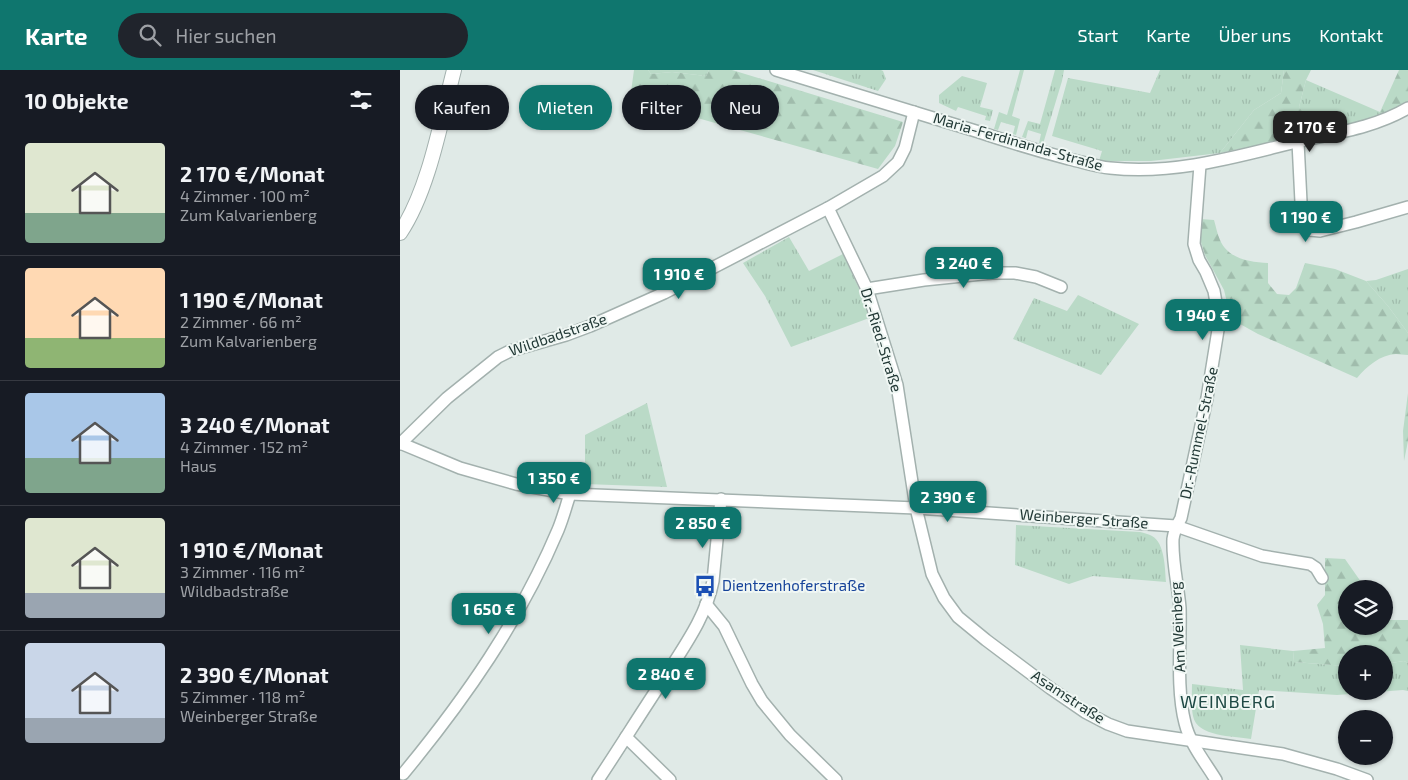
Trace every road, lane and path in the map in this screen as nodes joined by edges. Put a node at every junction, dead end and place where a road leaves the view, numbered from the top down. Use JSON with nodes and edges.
{"nodes":[{"id":1,"x":454,"y":70,"type":"edge"},
{"id":2,"x":776,"y":70,"type":"edge"},
{"id":3,"x":1408,"y":108,"type":"edge"},
{"id":4,"x":914,"y":112,"type":"junction"},
{"id":5,"x":1298,"y":142,"type":"junction"},
{"id":6,"x":1200,"y":165,"type":"junction"},
{"id":7,"x":1408,"y":207,"type":"edge"},
{"id":8,"x":828,"y":208,"type":"junction"},
{"id":9,"x":402,"y":223,"type":"edge"},
{"id":10,"x":1061,"y":287,"type":"dead end"},
{"id":11,"x":867,"y":289,"type":"junction"},
{"id":12,"x":400,"y":443,"type":"edge"},
{"id":13,"x":570,"y":494,"type":"junction"},
{"id":14,"x":721,"y":499,"type":"junction"},
{"id":15,"x":916,"y":508,"type":"junction"},
{"id":16,"x":1176,"y":526,"type":"junction"},
{"id":17,"x":1322,"y":578,"type":"dead end"},
{"id":18,"x":706,"y":604,"type":"junction"},
{"id":19,"x":626,"y":737,"type":"junction"},
{"id":20,"x":1191,"y":740,"type":"junction"},
{"id":21,"x":404,"y":775,"type":"edge"},
{"id":22,"x":598,"y":780,"type":"edge"},
{"id":23,"x":670,"y":780,"type":"edge"},
{"id":24,"x":836,"y":780,"type":"edge"},
{"id":25,"x":1216,"y":780,"type":"edge"},
{"id":26,"x":1367,"y":780,"type":"edge"}],
"edges":[{"from":1,"to":9,"type":"street"},
{"from":2,"to":4,"type":"street","name":"Maria-Ferdinanda-Straße"},
{"from":3,"to":5,"type":"street","name":"Maria-Ferdinanda-Straße"},
{"from":4,"to":6,"type":"street","name":"Maria-Ferdinanda-Straße"},
{"from":4,"to":8,"type":"street","name":"Wildbadstraße"},
{"from":5,"to":6,"type":"street","name":"Maria-Ferdinanda-Straße"},
{"from":5,"to":7,"type":"street"},
{"from":6,"to":16,"type":"street","name":"Dr.-Rummel-Straße"},
{"from":8,"to":11,"type":"street","name":"Dr.-Ried-Straße"},
{"from":8,"to":12,"type":"street","name":"Wildbadstraße"},
{"from":10,"to":11,"type":"street"},
{"from":11,"to":15,"type":"street","name":"Dr.-Ried-Straße"},
{"from":12,"to":13,"type":"street","name":"Weinberger Straße"},
{"from":13,"to":14,"type":"street","name":"Weinberger Straße"},
{"from":13,"to":21,"type":"street"},
{"from":14,"to":15,"type":"street","name":"Weinberger Straße"},
{"from":14,"to":18,"type":"street"},
{"from":15,"to":16,"type":"street","name":"Weinberger Straße"},
{"from":15,"to":20,"type":"street","name":"Asamstraße"},
{"from":16,"to":17,"type":"street","name":"Weinberger Straße"},
{"from":16,"to":20,"type":"street","name":"Am Weinberg"},
{"from":18,"to":19,"type":"street"},
{"from":18,"to":24,"type":"street"},
{"from":19,"to":22,"type":"street"},
{"from":19,"to":23,"type":"street"},
{"from":20,"to":25,"type":"street","name":"Am Weinberg"},
{"from":20,"to":26,"type":"street","name":"Asamstraße"}]}
